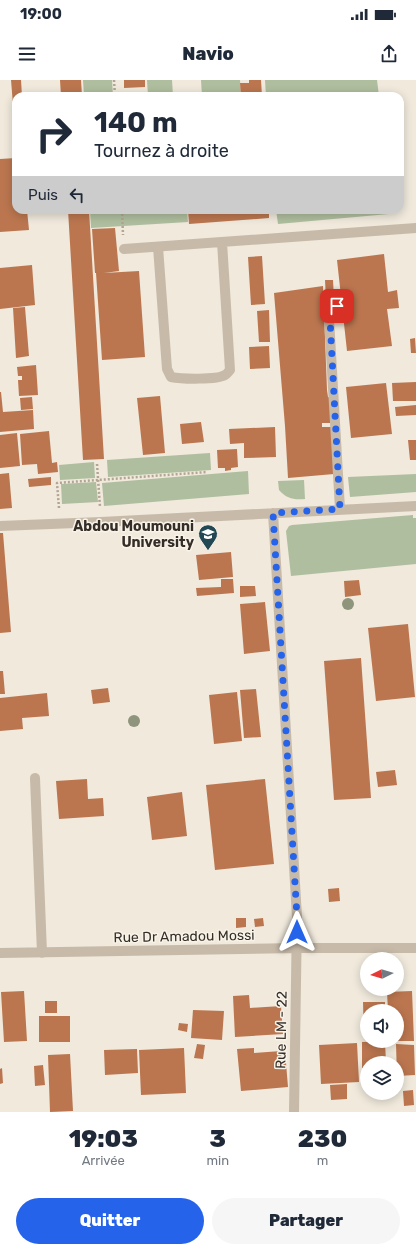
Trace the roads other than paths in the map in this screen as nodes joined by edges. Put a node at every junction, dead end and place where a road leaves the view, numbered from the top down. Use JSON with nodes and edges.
{"nodes":[{"id":1,"x":416,"y":228,"type":"edge"},
{"id":2,"x":222,"y":242,"type":"junction"},
{"id":3,"x":158,"y":247,"type":"junction"},
{"id":4,"x":124,"y":249,"type":"road end"},
{"id":5,"x":337,"y":306,"type":"dead end"},
{"id":6,"x":416,"y":506,"type":"edge"},
{"id":7,"x":340,"y":509,"type":"junction"},
{"id":8,"x":273,"y":513,"type":"junction"},
{"id":9,"x":0,"y":526,"type":"edge"},
{"id":10,"x":35,"y":778,"type":"dead end"},
{"id":11,"x":297,"y":948,"type":"junction"},
{"id":12,"x":416,"y":948,"type":"edge"},
{"id":13,"x":0,"y":953,"type":"edge"},
{"id":14,"x":42,"y":953,"type":"junction"},
{"id":15,"x":294,"y":1112,"type":"edge"}],
"edges":[{"from":1,"to":2,"type":"street"},
{"from":2,"to":3,"type":"street"},
{"from":2,"to":3,"type":"street"},
{"from":3,"to":4,"type":"street"},
{"from":5,"to":7,"type":"street"},
{"from":6,"to":7,"type":"street"},
{"from":7,"to":8,"type":"street"},
{"from":8,"to":9,"type":"street"},
{"from":8,"to":11,"type":"street","name":"Rue LM - 22"},
{"from":10,"to":14,"type":"street"},
{"from":11,"to":12,"type":"street","name":"Rue Dr Amadou Mossi"},
{"from":11,"to":14,"type":"street","name":"Rue Dr Amadou Mossi"},
{"from":11,"to":15,"type":"street","name":"Rue LM - 22"},
{"from":13,"to":14,"type":"street","name":"Rue Dr Amadou Mossi"}]}
